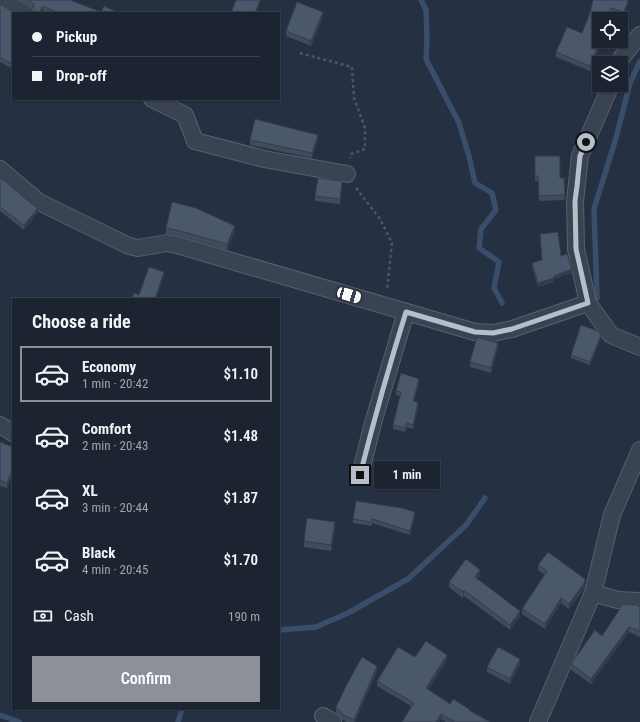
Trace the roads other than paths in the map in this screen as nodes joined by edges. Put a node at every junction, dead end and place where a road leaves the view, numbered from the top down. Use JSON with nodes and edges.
{"nodes":[{"id":1,"x":2,"y":0,"type":"edge"},
{"id":2,"x":23,"y":12,"type":"edge"},
{"id":3,"x":640,"y":35,"type":"edge"},
{"id":4,"x":623,"y":56,"type":"edge"},
{"id":5,"x":607,"y":92,"type":"edge"},
{"id":6,"x":154,"y":100,"type":"edge"},
{"id":7,"x":0,"y":169,"type":"edge"},
{"id":8,"x":347,"y":174,"type":"dead end"},
{"id":9,"x":588,"y":303,"type":"junction"},
{"id":10,"x":406,"y":312,"type":"junction"},
{"id":11,"x":640,"y":347,"type":"edge"},
{"id":12,"x":0,"y":425,"type":"edge"},
{"id":13,"x":12,"y":432,"type":"edge"},
{"id":14,"x":640,"y":450,"type":"edge"},
{"id":15,"x":360,"y":475,"type":"dead end"},
{"id":16,"x":593,"y":593,"type":"junction"},
{"id":17,"x":640,"y":601,"type":"edge"},
{"id":18,"x":538,"y":722,"type":"edge"}],
"edges":[{"from":1,"to":2,"type":"street"},
{"from":3,"to":4,"type":"street"},
{"from":5,"to":9,"type":"street"},
{"from":6,"to":8,"type":"street"},
{"from":7,"to":10,"type":"street"},
{"from":9,"to":10,"type":"street"},
{"from":9,"to":11,"type":"street"},
{"from":10,"to":15,"type":"street"},
{"from":12,"to":13,"type":"street"},
{"from":14,"to":16,"type":"street"},
{"from":16,"to":17,"type":"street"},
{"from":16,"to":18,"type":"street"}]}
